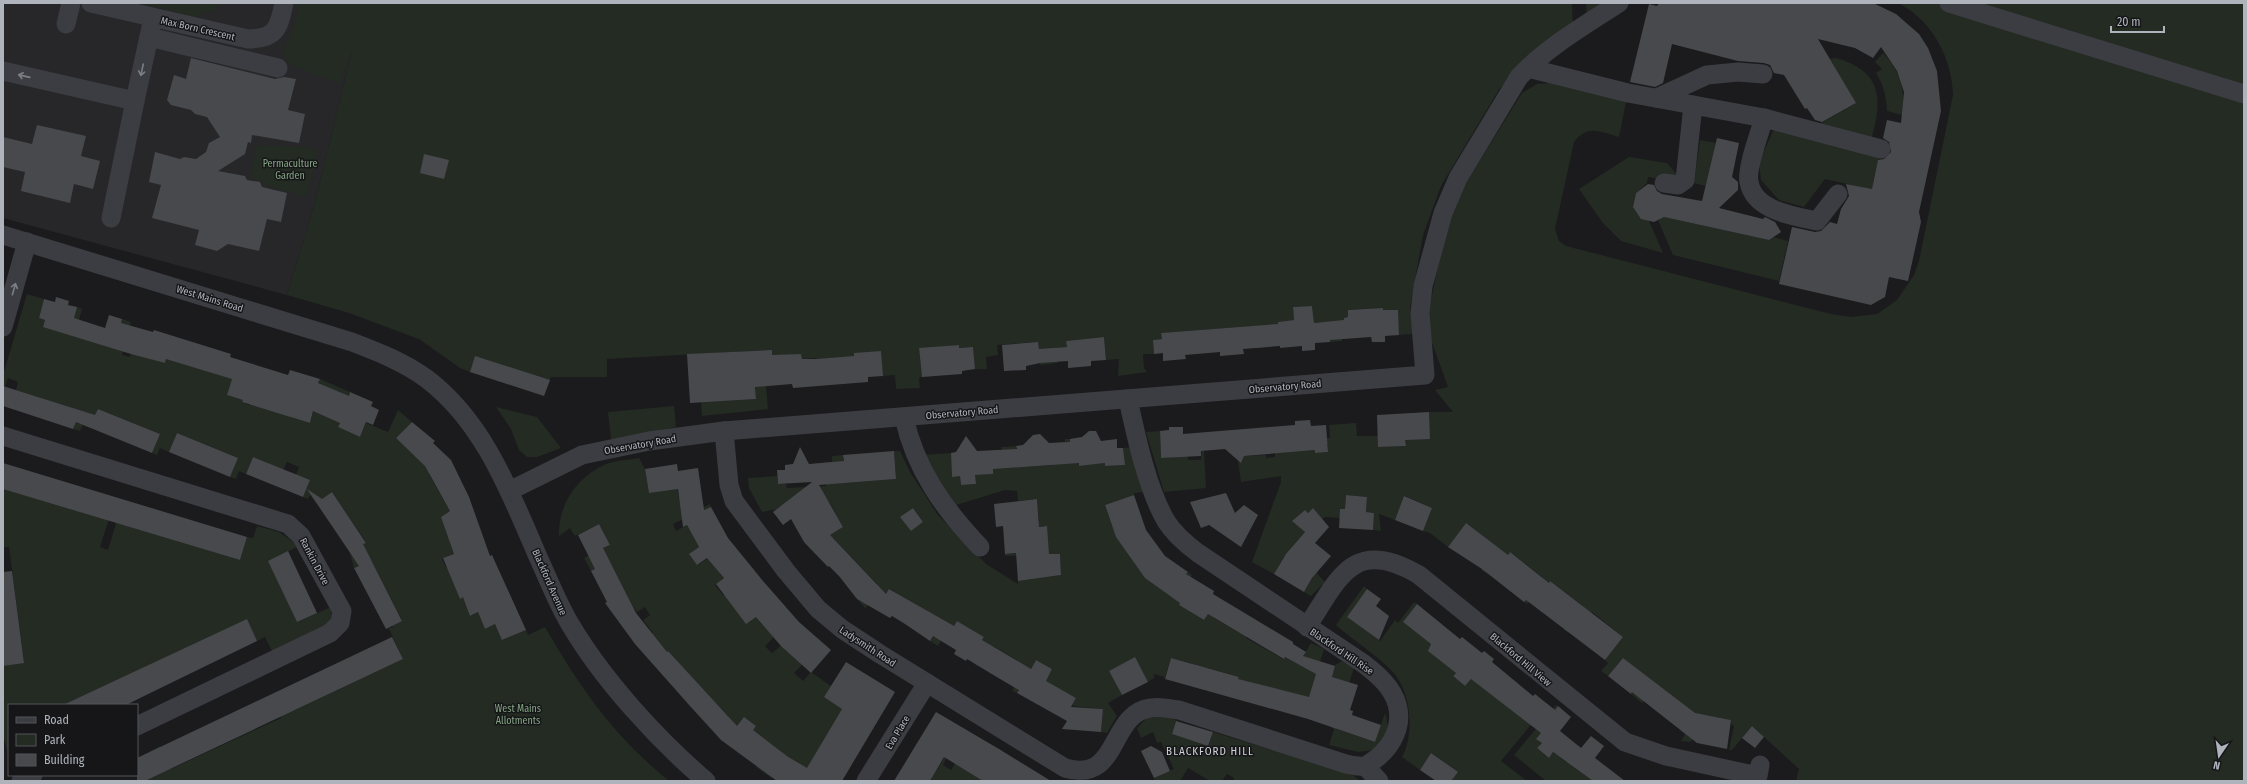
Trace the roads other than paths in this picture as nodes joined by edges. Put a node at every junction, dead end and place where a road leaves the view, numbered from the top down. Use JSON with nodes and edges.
{"nodes":[{"id":1,"x":71,"y":3,"type":"edge"},
{"id":2,"x":91,"y":3,"type":"edge"},
{"id":3,"x":284,"y":3,"type":"edge"},
{"id":4,"x":1619,"y":3,"type":"edge"},
{"id":5,"x":1949,"y":3,"type":"edge"},
{"id":6,"x":153,"y":18,"type":"junction"},
{"id":7,"x":66,"y":24,"type":"dead end"},
{"id":8,"x":149,"y":37,"type":"junction"},
{"id":9,"x":278,"y":68,"type":"dead end"},
{"id":10,"x":1528,"y":68,"type":"junction"},
{"id":11,"x":3,"y":72,"type":"edge"},
{"id":12,"x":1763,"y":74,"type":"dead end"},
{"id":13,"x":2244,"y":94,"type":"edge"},
{"id":14,"x":1657,"y":98,"type":"junction"},
{"id":15,"x":135,"y":101,"type":"junction"},
{"id":16,"x":1693,"y":105,"type":"junction"},
{"id":17,"x":1764,"y":118,"type":"junction"},
{"id":18,"x":1881,"y":149,"type":"dead end"},
{"id":19,"x":1664,"y":183,"type":"dead end"},
{"id":20,"x":1838,"y":194,"type":"dead end"},
{"id":21,"x":111,"y":218,"type":"dead end"},
{"id":22,"x":3,"y":235,"type":"edge"},
{"id":23,"x":27,"y":242,"type":"junction"},
{"id":24,"x":3,"y":327,"type":"edge"},
{"id":25,"x":414,"y":371,"type":"joint"},
{"id":26,"x":1128,"y":399,"type":"junction"},
{"id":27,"x":904,"y":417,"type":"junction"},
{"id":28,"x":724,"y":431,"type":"junction"},
{"id":29,"x":3,"y":436,"type":"edge"},
{"id":30,"x":509,"y":491,"type":"junction"},
{"id":31,"x":980,"y":548,"type":"dead end"},
{"id":32,"x":1307,"y":627,"type":"junction"},
{"id":33,"x":926,"y":683,"type":"junction"},
{"id":34,"x":138,"y":726,"type":"edge"},
{"id":35,"x":1365,"y":766,"type":"junction"},
{"id":36,"x":1760,"y":766,"type":"dead end"},
{"id":37,"x":32,"y":776,"type":"edge"},
{"id":38,"x":1094,"y":776,"type":"edge"},
{"id":39,"x":21,"y":781,"type":"edge"},
{"id":40,"x":706,"y":781,"type":"edge"},
{"id":41,"x":866,"y":781,"type":"edge"},
{"id":42,"x":1379,"y":781,"type":"edge"}],
"edges":[{"from":1,"to":7,"type":"street"},
{"from":2,"to":6,"type":"street","name":"Max Born Crescent"},
{"from":3,"to":6,"type":"street","name":"Max Born Crescent"},
{"from":4,"to":10,"type":"street"},
{"from":5,"to":13,"type":"street"},
{"from":6,"to":8,"type":"street"},
{"from":8,"to":9,"type":"street"},
{"from":8,"to":15,"type":"street","one_way":true},
{"from":10,"to":14,"type":"street"},
{"from":10,"to":26,"type":"street","name":"Observatory Road"},
{"from":15,"to":11,"type":"street","one_way":true},
{"from":12,"to":14,"type":"street"},
{"from":14,"to":16,"type":"street"},
{"from":15,"to":21,"type":"street"},
{"from":16,"to":17,"type":"street"},
{"from":16,"to":19,"type":"street"},
{"from":17,"to":18,"type":"street"},
{"from":17,"to":20,"type":"street"},
{"from":22,"to":23,"type":"street","name":"West Mains Road"},
{"from":24,"to":23,"type":"street","one_way":true},
{"from":23,"to":25,"type":"street","name":"West Mains Road"},
{"from":25,"to":30,"type":"street","name":"Blackford Avenue"},
{"from":26,"to":27,"type":"street","name":"Observatory Road"},
{"from":26,"to":32,"type":"street","name":"Blackford Hill Rise"},
{"from":27,"to":28,"type":"street","name":"Observatory Road"},
{"from":27,"to":31,"type":"street"},
{"from":28,"to":30,"type":"street","name":"Observatory Road"},
{"from":28,"to":33,"type":"street","name":"Ladysmith Road"},
{"from":29,"to":34,"type":"street","name":"Rankin Drive"},
{"from":30,"to":40,"type":"street","name":"Blackford Avenue"},
{"from":32,"to":35,"type":"street","name":"Blackford Hill Rise"},
{"from":32,"to":36,"type":"street","name":"Blackford Hill View"},
{"from":33,"to":38,"type":"street","name":"Ladysmith Road"},
{"from":33,"to":41,"type":"street","name":"Eva Place"},
{"from":35,"to":38,"type":"street"},
{"from":35,"to":42,"type":"street"},
{"from":37,"to":39,"type":"street"}]}
